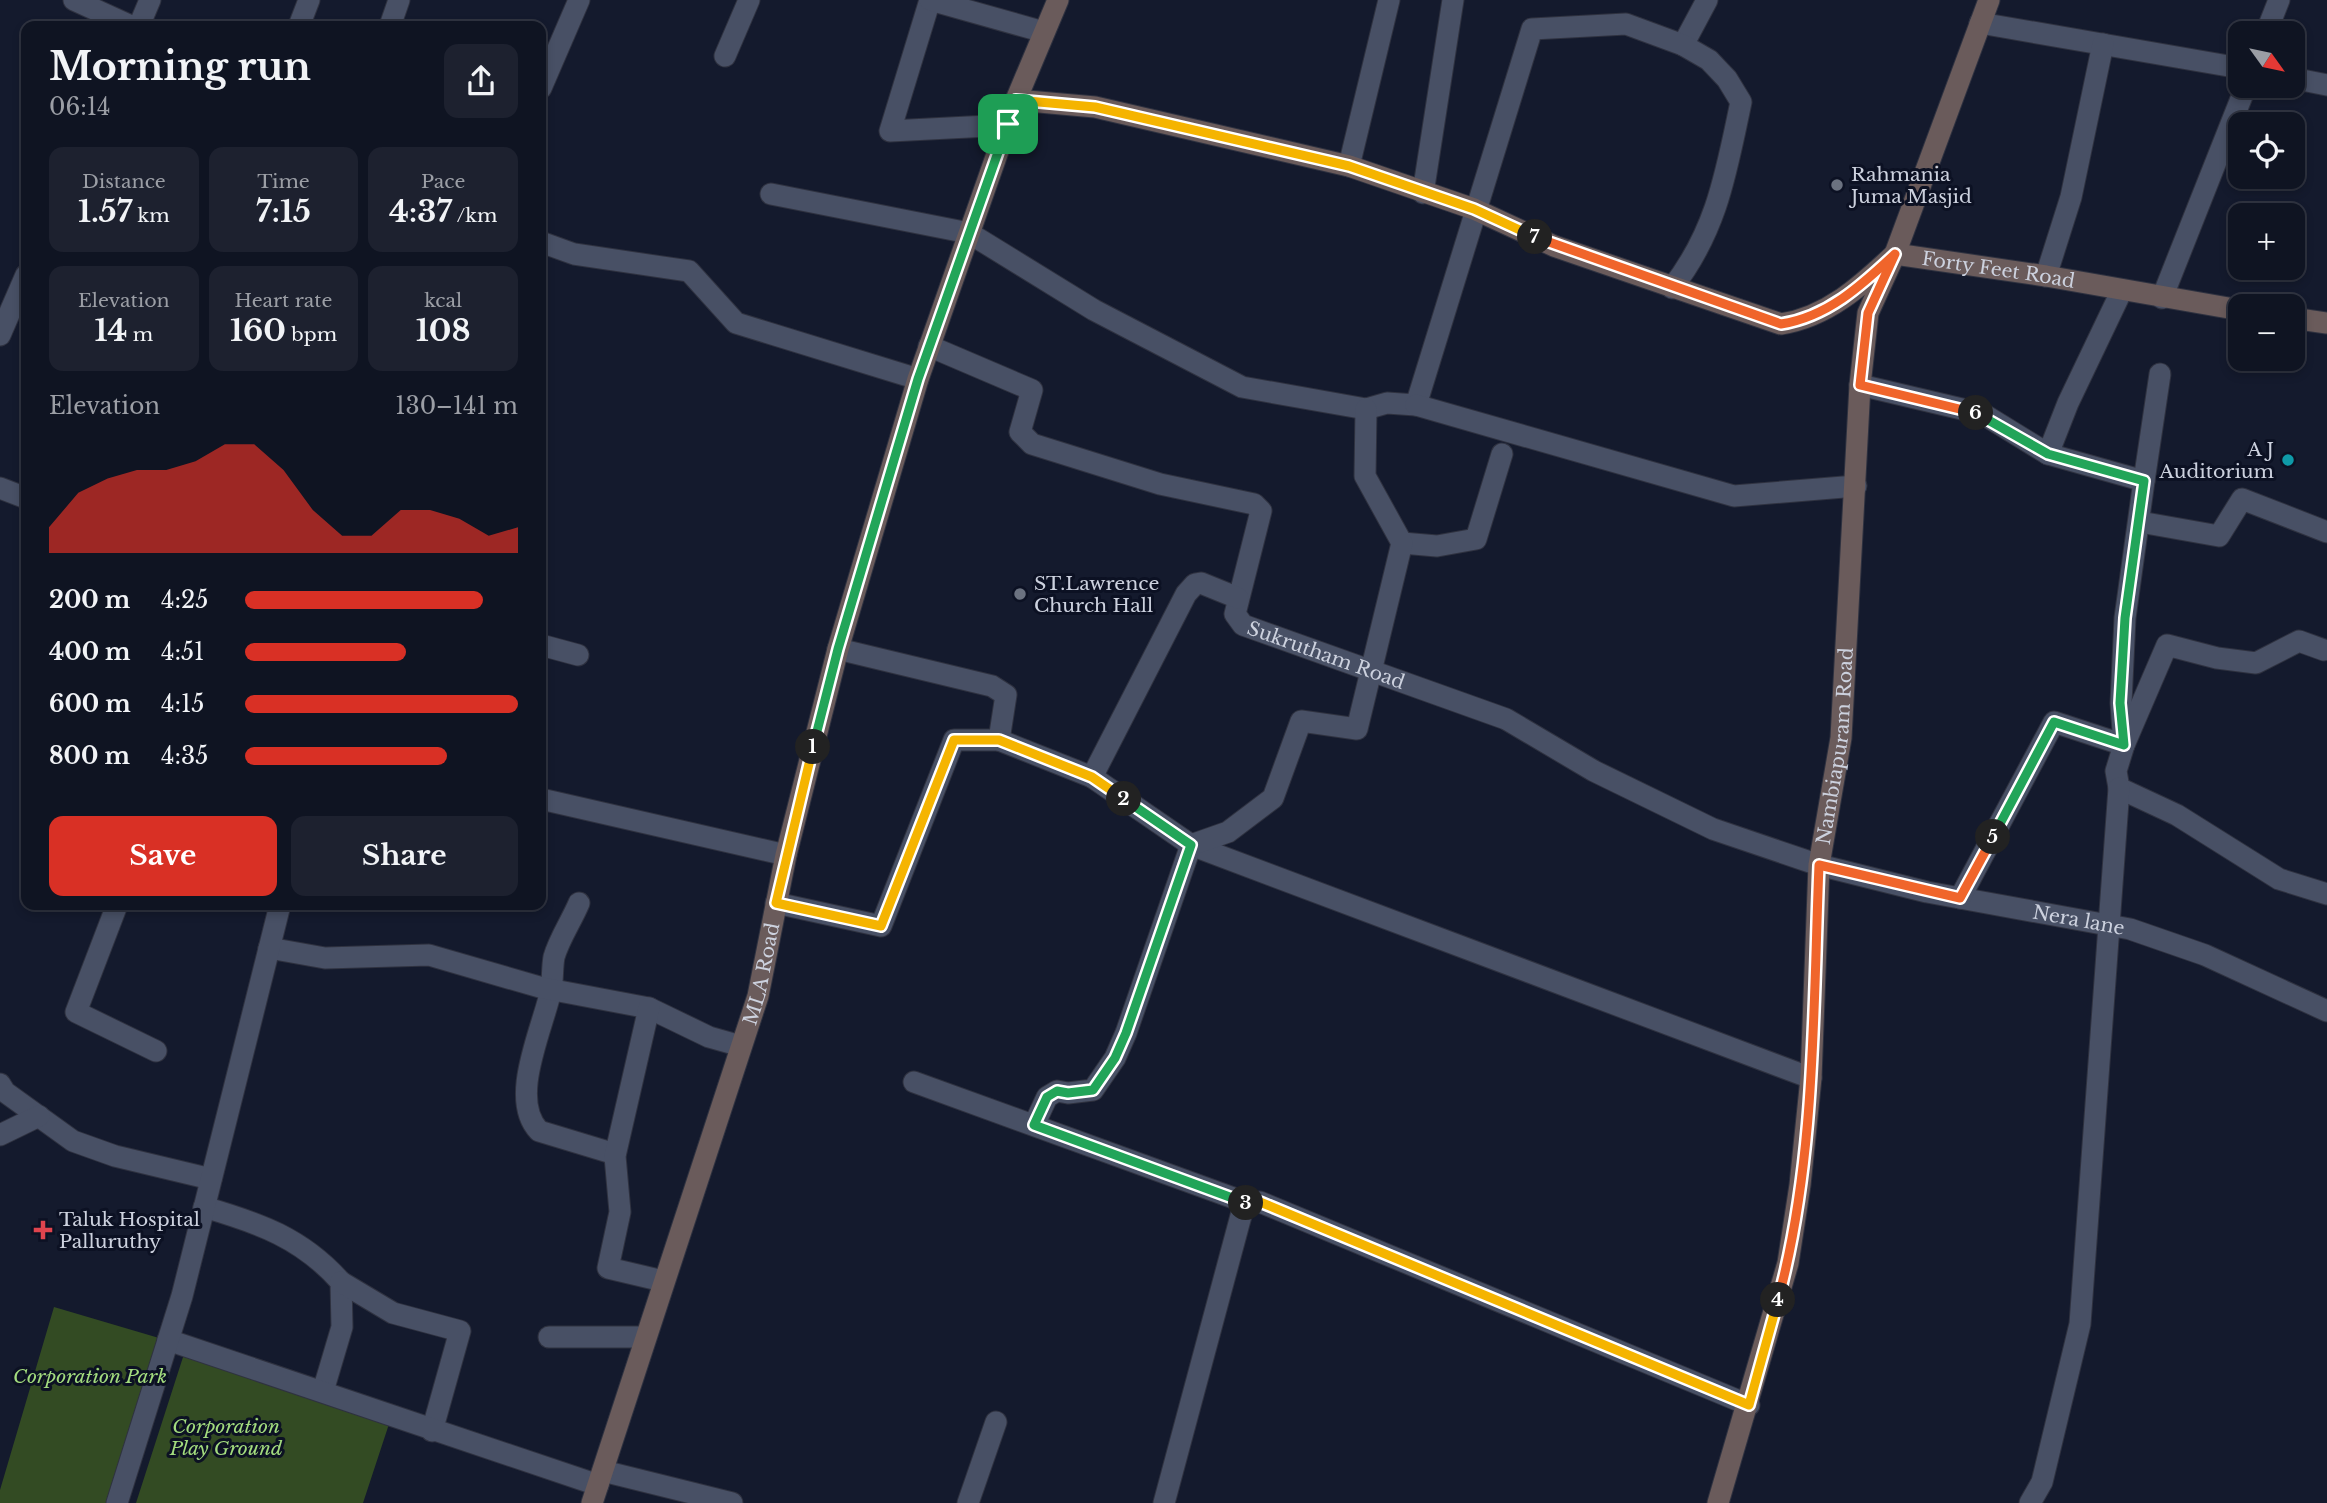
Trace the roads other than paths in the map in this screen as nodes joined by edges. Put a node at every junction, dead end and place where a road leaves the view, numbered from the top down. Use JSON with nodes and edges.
{"nodes":[{"id":1,"x":74,"y":0,"type":"edge"},
{"id":2,"x":150,"y":0,"type":"edge"},
{"id":3,"x":309,"y":0,"type":"edge"},
{"id":4,"x":398,"y":0,"type":"edge"},
{"id":5,"x":579,"y":0,"type":"edge"},
{"id":6,"x":749,"y":0,"type":"edge"},
{"id":7,"x":930,"y":0,"type":"edge"},
{"id":8,"x":1058,"y":0,"type":"edge"},
{"id":9,"x":1389,"y":0,"type":"edge"},
{"id":10,"x":1453,"y":0,"type":"edge"},
{"id":11,"x":1707,"y":0,"type":"edge"},
{"id":12,"x":1989,"y":0,"type":"edge"},
{"id":13,"x":2279,"y":0,"type":"edge"},
{"id":14,"x":120,"y":21,"type":"edge"},
{"id":15,"x":141,"y":21,"type":"edge"},
{"id":16,"x":301,"y":21,"type":"edge"},
{"id":17,"x":392,"y":21,"type":"edge"},
{"id":18,"x":2271,"y":21,"type":"edge"},
{"id":19,"x":1980,"y":23,"type":"junction"},
{"id":20,"x":1044,"y":32,"type":"junction"},
{"id":21,"x":2102,"y":44,"type":"junction"},
{"id":22,"x":1683,"y":45,"type":"junction"},
{"id":23,"x":725,"y":56,"type":"dead end"},
{"id":24,"x":2228,"y":66,"type":"edge"},
{"id":25,"x":546,"y":76,"type":"edge"},
{"id":26,"x":2305,"y":81,"type":"edge"},
{"id":27,"x":2327,"y":85,"type":"edge"},
{"id":28,"x":2241,"y":98,"type":"edge"},
{"id":29,"x":1016,"y":100,"type":"junction"},
{"id":30,"x":1008,"y":124,"type":"junction"},
{"id":31,"x":1349,"y":166,"type":"junction"},
{"id":32,"x":1423,"y":193,"type":"junction"},
{"id":33,"x":771,"y":194,"type":"dead end"},
{"id":34,"x":1474,"y":209,"type":"junction"},
{"id":35,"x":969,"y":233,"type":"junction"},
{"id":36,"x":546,"y":245,"type":"edge"},
{"id":37,"x":1895,"y":254,"type":"junction"},
{"id":38,"x":2046,"y":276,"type":"junction"},
{"id":39,"x":21,"y":287,"type":"edge"},
{"id":40,"x":1672,"y":288,"type":"junction"},
{"id":41,"x":2122,"y":290,"type":"junction"},
{"id":42,"x":2162,"y":298,"type":"junction"},
{"id":43,"x":2228,"y":308,"type":"edge"},
{"id":44,"x":2305,"y":320,"type":"edge"},
{"id":45,"x":2327,"y":323,"type":"edge"},
{"id":46,"x":0,"y":335,"type":"edge"},
{"id":47,"x":929,"y":346,"type":"junction"},
{"id":48,"x":2160,"y":374,"type":"dead end"},
{"id":49,"x":918,"y":379,"type":"junction"},
{"id":50,"x":1860,"y":385,"type":"junction"},
{"id":51,"x":1416,"y":405,"type":"junction"},
{"id":52,"x":1366,"y":409,"type":"junction"},
{"id":53,"x":1502,"y":454,"type":"dead end"},
{"id":54,"x":2048,"y":454,"type":"junction"},
{"id":55,"x":2144,"y":481,"type":"junction"},
{"id":56,"x":1856,"y":486,"type":"junction"},
{"id":57,"x":0,"y":488,"type":"edge"},
{"id":58,"x":21,"y":496,"type":"edge"},
{"id":59,"x":2140,"y":522,"type":"junction"},
{"id":60,"x":2327,"y":531,"type":"edge"},
{"id":61,"x":1402,"y":543,"type":"junction"},
{"id":62,"x":1238,"y":598,"type":"junction"},
{"id":63,"x":546,"y":646,"type":"edge"},
{"id":64,"x":838,"y":649,"type":"junction"},
{"id":65,"x":2324,"y":650,"type":"dead end"},
{"id":66,"x":578,"y":656,"type":"dead end"},
{"id":67,"x":1370,"y":673,"type":"junction"},
{"id":68,"x":999,"y":740,"type":"junction"},
{"id":69,"x":2124,"y":745,"type":"junction"},
{"id":70,"x":1092,"y":777,"type":"junction"},
{"id":71,"x":2119,"y":788,"type":"junction"},
{"id":72,"x":546,"y":800,"type":"edge"},
{"id":73,"x":1191,"y":845,"type":"junction"},
{"id":74,"x":786,"y":855,"type":"junction"},
{"id":75,"x":1819,"y":865,"type":"junction"},
{"id":76,"x":2326,"y":892,"type":"edge"},
{"id":77,"x":1960,"y":898,"type":"junction"},
{"id":78,"x":579,"y":903,"type":"dead end"},
{"id":79,"x":776,"y":903,"type":"junction"},
{"id":80,"x":115,"y":910,"type":"edge"},
{"id":81,"x":278,"y":910,"type":"edge"},
{"id":82,"x":2112,"y":925,"type":"junction"},
{"id":83,"x":269,"y":948,"type":"junction"},
{"id":84,"x":551,"y":990,"type":"junction"},
{"id":85,"x":649,"y":1008,"type":"junction"},
{"id":86,"x":2327,"y":1011,"type":"edge"},
{"id":87,"x":741,"y":1046,"type":"junction"},
{"id":88,"x":156,"y":1051,"type":"dead end"},
{"id":89,"x":1811,"y":1078,"type":"junction"},
{"id":90,"x":914,"y":1082,"type":"dead end"},
{"id":91,"x":0,"y":1084,"type":"edge"},
{"id":92,"x":38,"y":1116,"type":"junction"},
{"id":93,"x":1034,"y":1125,"type":"junction"},
{"id":94,"x":0,"y":1135,"type":"edge"},
{"id":95,"x":615,"y":1154,"type":"junction"},
{"id":96,"x":211,"y":1179,"type":"junction"},
{"id":97,"x":1250,"y":1204,"type":"junction"},
{"id":98,"x":204,"y":1207,"type":"junction"},
{"id":99,"x":663,"y":1281,"type":"junction"},
{"id":100,"x":341,"y":1282,"type":"junction"},
{"id":101,"x":549,"y":1337,"type":"dead end"},
{"id":102,"x":644,"y":1337,"type":"junction"},
{"id":103,"x":167,"y":1339,"type":"junction"},
{"id":104,"x":323,"y":1391,"type":"junction"},
{"id":105,"x":1749,"y":1405,"type":"junction"},
{"id":106,"x":996,"y":1422,"type":"dead end"},
{"id":107,"x":432,"y":1431,"type":"junction"},
{"id":108,"x":598,"y":1487,"type":"edge"},
{"id":109,"x":117,"y":1503,"type":"edge"},
{"id":110,"x":732,"y":1503,"type":"edge"},
{"id":111,"x":968,"y":1503,"type":"edge"},
{"id":112,"x":1164,"y":1503,"type":"edge"},
{"id":113,"x":1718,"y":1503,"type":"edge"},
{"id":114,"x":2030,"y":1503,"type":"edge"}],
"edges":[{"from":1,"to":14,"type":"street"},
{"from":2,"to":15,"type":"street"},
{"from":3,"to":16,"type":"street"},
{"from":4,"to":17,"type":"street"},
{"from":5,"to":25,"type":"street"},
{"from":6,"to":23,"type":"street"},
{"from":7,"to":20,"type":"street"},
{"from":7,"to":30,"type":"street"},
{"from":8,"to":20,"type":"street","name":"MLA Road"},
{"from":9,"to":31,"type":"street"},
{"from":10,"to":32,"type":"street"},
{"from":11,"to":22,"type":"street"},
{"from":12,"to":19,"type":"street","name":"Nambiapuram Road"},
{"from":13,"to":18,"type":"street"},
{"from":19,"to":21,"type":"street"},
{"from":19,"to":37,"type":"street","name":"Nambiapuram Road"},
{"from":20,"to":29,"type":"street","name":"MLA Road"},
{"from":21,"to":24,"type":"street"},
{"from":21,"to":38,"type":"street"},
{"from":22,"to":34,"type":"street"},
{"from":22,"to":40,"type":"street"},
{"from":26,"to":27,"type":"street"},
{"from":28,"to":42,"type":"street"},
{"from":29,"to":30,"type":"street","name":"MLA Road"},
{"from":29,"to":31,"type":"street","name":"Forty Feet Road"},
{"from":30,"to":35,"type":"street","name":"MLA Road"},
{"from":31,"to":32,"type":"street","name":"Forty Feet Road"},
{"from":32,"to":34,"type":"street","name":"Forty Feet Road"},
{"from":33,"to":35,"type":"street"},
{"from":34,"to":40,"type":"street","name":"Forty Feet Road"},
{"from":34,"to":51,"type":"street"},
{"from":35,"to":47,"type":"street","name":"MLA Road"},
{"from":35,"to":52,"type":"street"},
{"from":36,"to":49,"type":"street"},
{"from":37,"to":38,"type":"street","name":"Forty Feet Road"},
{"from":37,"to":40,"type":"street","name":"Forty Feet Road"},
{"from":37,"to":50,"type":"street","name":"Nambiapuram Road"},
{"from":38,"to":41,"type":"street","name":"Forty Feet Road"},
{"from":39,"to":46,"type":"street"},
{"from":41,"to":42,"type":"street","name":"Forty Feet Road"},
{"from":41,"to":54,"type":"street"},
{"from":42,"to":43,"type":"street","name":"Forty Feet Road"},
{"from":44,"to":45,"type":"street"},
{"from":47,"to":49,"type":"street","name":"MLA Road"},
{"from":47,"to":62,"type":"street"},
{"from":48,"to":55,"type":"street"},
{"from":49,"to":64,"type":"street","name":"MLA Road"},
{"from":50,"to":54,"type":"street"},
{"from":50,"to":56,"type":"street","name":"Nambiapuram Road"},
{"from":51,"to":52,"type":"street"},
{"from":51,"to":56,"type":"street"},
{"from":52,"to":61,"type":"street"},
{"from":53,"to":61,"type":"street"},
{"from":54,"to":55,"type":"street"},
{"from":55,"to":59,"type":"street"},
{"from":56,"to":75,"type":"street","name":"Nambiapuram Road"},
{"from":57,"to":58,"type":"street"},
{"from":59,"to":60,"type":"street"},
{"from":59,"to":69,"type":"street"},
{"from":61,"to":67,"type":"street"},
{"from":62,"to":67,"type":"street","name":"Sukrutham Road"},
{"from":62,"to":70,"type":"street","name":"Sukrutham Road"},
{"from":63,"to":66,"type":"street"},
{"from":64,"to":68,"type":"street"},
{"from":64,"to":74,"type":"street","name":"MLA Road"},
{"from":65,"to":69,"type":"street"},
{"from":67,"to":73,"type":"street"},
{"from":67,"to":75,"type":"street","name":"Sukrutham Road"},
{"from":68,"to":70,"type":"street"},
{"from":68,"to":79,"type":"street"},
{"from":69,"to":71,"type":"street"},
{"from":69,"to":77,"type":"street"},
{"from":70,"to":73,"type":"street"},
{"from":71,"to":76,"type":"street"},
{"from":71,"to":82,"type":"street"},
{"from":72,"to":74,"type":"street"},
{"from":73,"to":89,"type":"street"},
{"from":73,"to":93,"type":"street"},
{"from":74,"to":79,"type":"street","name":"MLA Road"},
{"from":75,"to":77,"type":"street","name":"Nera lane"},
{"from":75,"to":89,"type":"street","name":"Nambiapuram Road"},
{"from":77,"to":82,"type":"street","name":"Nera lane"},
{"from":78,"to":84,"type":"street"},
{"from":79,"to":87,"type":"street","name":"MLA Road"},
{"from":80,"to":88,"type":"street"},
{"from":81,"to":83,"type":"street"},
{"from":82,"to":86,"type":"street","name":"Nera lane"},
{"from":82,"to":114,"type":"street"},
{"from":83,"to":84,"type":"street"},
{"from":83,"to":96,"type":"street"},
{"from":84,"to":85,"type":"street"},
{"from":84,"to":95,"type":"street"},
{"from":85,"to":87,"type":"street"},
{"from":85,"to":95,"type":"street"},
{"from":87,"to":99,"type":"street","name":"MLA Road"},
{"from":89,"to":105,"type":"street","name":"Nambiapuram Road"},
{"from":90,"to":93,"type":"street"},
{"from":91,"to":92,"type":"street"},
{"from":92,"to":94,"type":"street"},
{"from":92,"to":96,"type":"street"},
{"from":93,"to":97,"type":"street"},
{"from":95,"to":99,"type":"street"},
{"from":96,"to":98,"type":"street"},
{"from":97,"to":105,"type":"street"},
{"from":97,"to":112,"type":"street"},
{"from":98,"to":100,"type":"street"},
{"from":98,"to":103,"type":"street"},
{"from":99,"to":102,"type":"street","name":"MLA Road"},
{"from":100,"to":104,"type":"street"},
{"from":100,"to":107,"type":"street"},
{"from":101,"to":102,"type":"street"},
{"from":102,"to":108,"type":"street","name":"MLA Road"},
{"from":103,"to":104,"type":"street"},
{"from":103,"to":109,"type":"street"},
{"from":104,"to":107,"type":"street"},
{"from":105,"to":113,"type":"street","name":"Nambiapuram Road"},
{"from":106,"to":111,"type":"street"},
{"from":107,"to":108,"type":"street"},
{"from":108,"to":110,"type":"street"}]}
